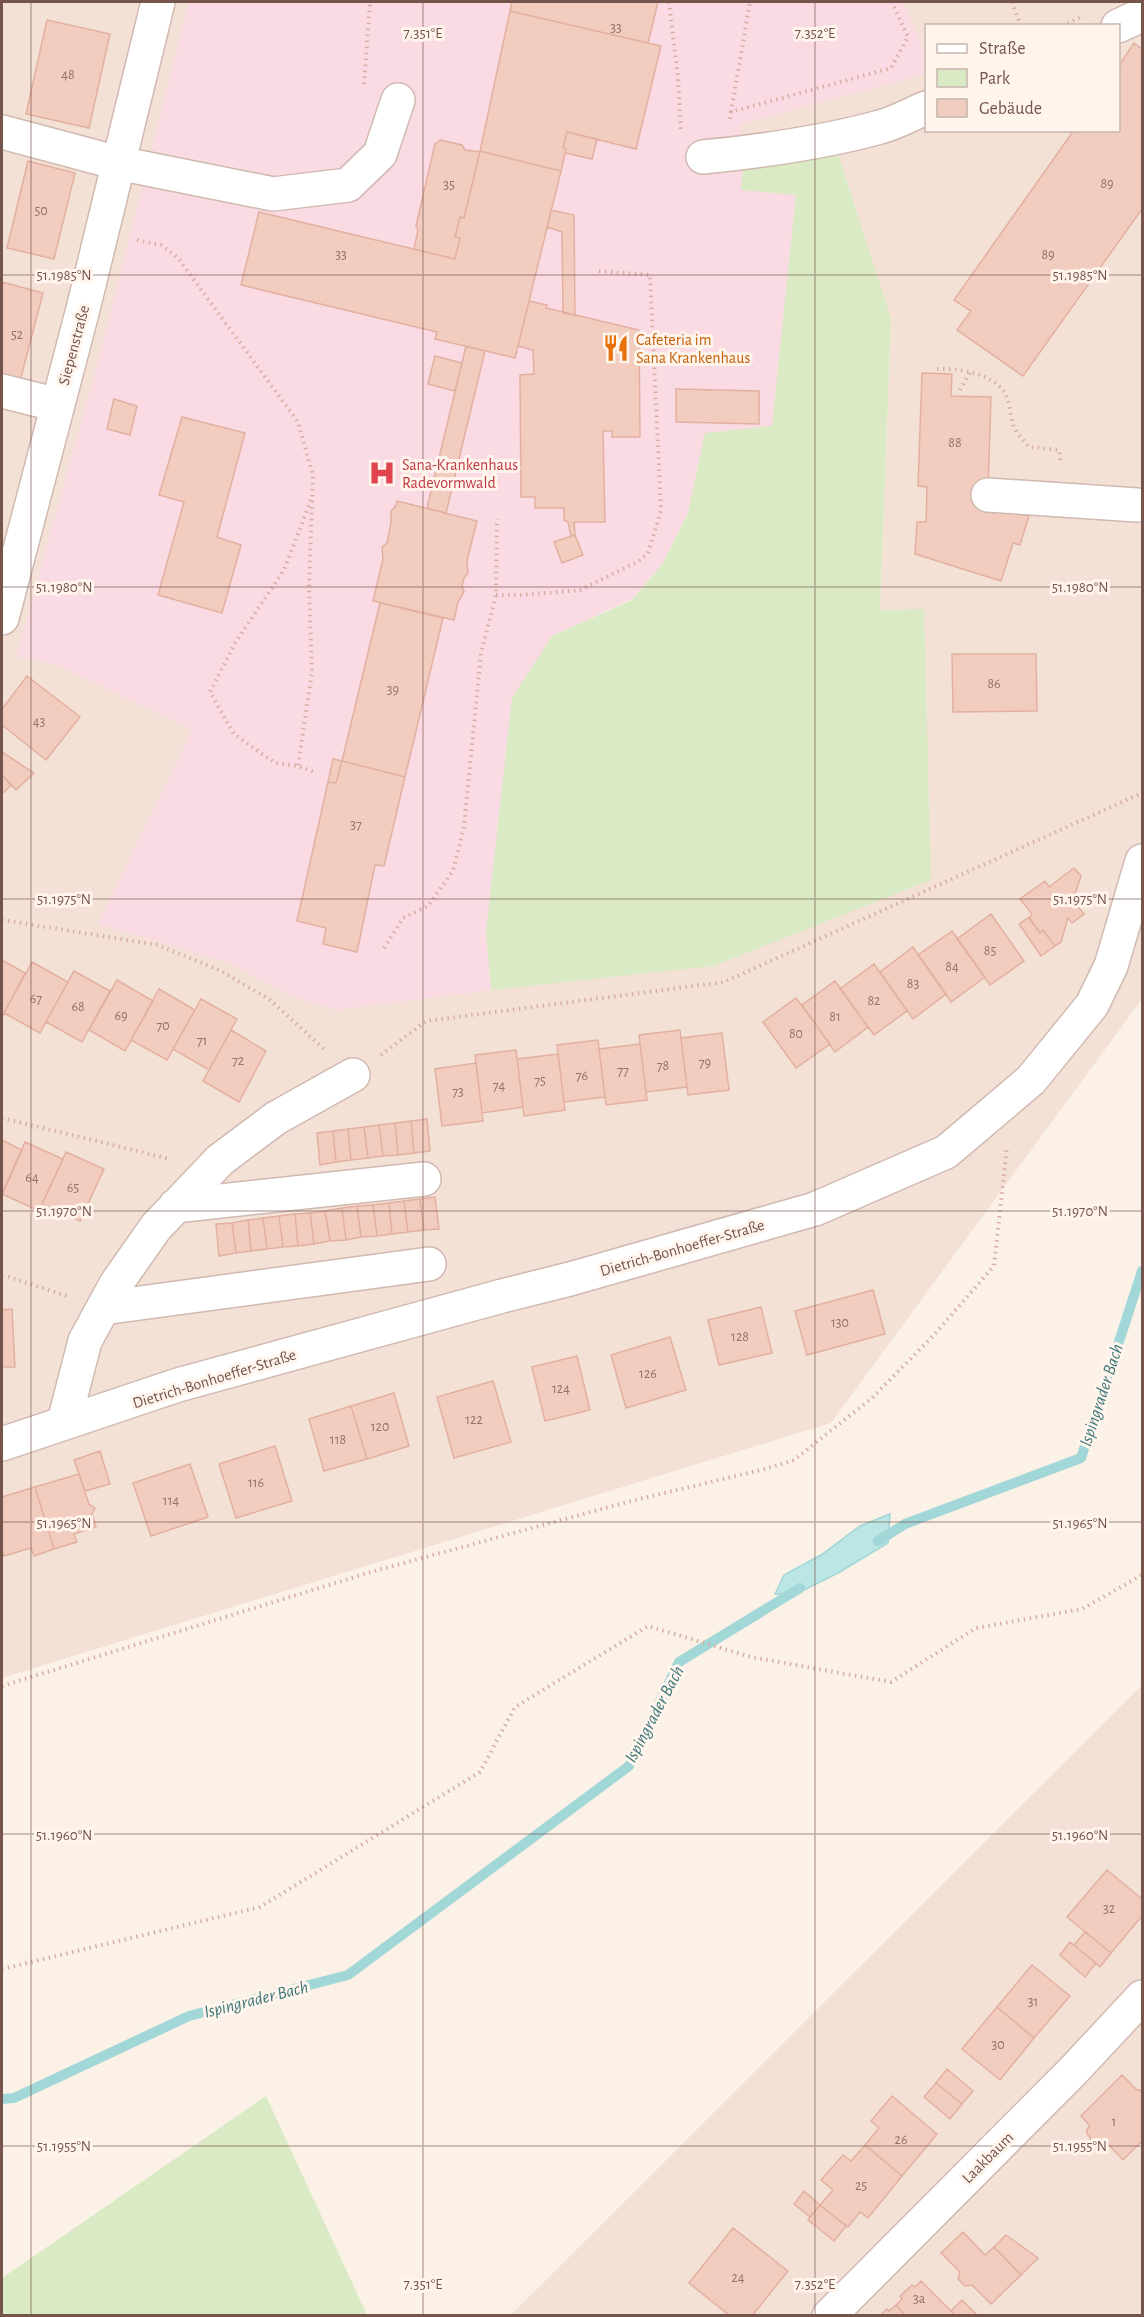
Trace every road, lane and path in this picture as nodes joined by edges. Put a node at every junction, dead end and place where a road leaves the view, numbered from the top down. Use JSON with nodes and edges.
{"nodes":[{"id":1,"x":158,"y":2,"type":"edge"},
{"id":2,"x":669,"y":2,"type":"edge"},
{"id":3,"x":750,"y":2,"type":"edge"},
{"id":4,"x":892,"y":2,"type":"edge"},
{"id":5,"x":1012,"y":2,"type":"edge"},
{"id":6,"x":1143,"y":15,"type":"edge"},
{"id":7,"x":1020,"y":24,"type":"edge"},
{"id":8,"x":1120,"y":26,"type":"edge"},
{"id":9,"x":398,"y":100,"type":"dead end"},
{"id":10,"x":925,"y":109,"type":"edge"},
{"id":11,"x":731,"y":112,"type":"junction"},
{"id":12,"x":2,"y":132,"type":"edge"},
{"id":13,"x":702,"y":149,"type":"junction"},
{"id":14,"x":118,"y":163,"type":"junction"},
{"id":15,"x":135,"y":240,"type":"dead end"},
{"id":16,"x":597,"y":271,"type":"dead end"},
{"id":17,"x":937,"y":369,"type":"dead end"},
{"id":18,"x":970,"y":372,"type":"junction"},
{"id":19,"x":960,"y":390,"type":"dead end"},
{"id":20,"x":2,"y":391,"type":"edge"},
{"id":21,"x":58,"y":405,"type":"junction"},
{"id":22,"x":1067,"y":467,"type":"dead end"},
{"id":23,"x":988,"y":495,"type":"dead end"},
{"id":24,"x":312,"y":498,"type":"junction"},
{"id":25,"x":1137,"y":505,"type":"dead end"},
{"id":26,"x":497,"y":519,"type":"dead end"},
{"id":27,"x":496,"y":594,"type":"junction"},
{"id":28,"x":2,"y":618,"type":"edge"},
{"id":29,"x":298,"y":766,"type":"junction"},
{"id":30,"x":317,"y":773,"type":"dead end"},
{"id":31,"x":1143,"y":793,"type":"edge"},
{"id":32,"x":1143,"y":861,"type":"edge"},
{"id":33,"x":2,"y":920,"type":"edge"},
{"id":34,"x":384,"y":948,"type":"dead end"},
{"id":35,"x":353,"y":1075,"type":"junction"},
{"id":36,"x":1012,"y":1096,"type":"junction"},
{"id":37,"x":2,"y":1118,"type":"edge"},
{"id":38,"x":210,"y":1170,"type":"junction"},
{"id":39,"x":424,"y":1179,"type":"dead end"},
{"id":40,"x":175,"y":1206,"type":"junction"},
{"id":41,"x":429,"y":1264,"type":"dead end"},
{"id":42,"x":2,"y":1277,"type":"edge"},
{"id":43,"x":103,"y":1308,"type":"junction"},
{"id":44,"x":64,"y":1422,"type":"junction"},
{"id":45,"x":2,"y":1444,"type":"edge"},
{"id":46,"x":1143,"y":1575,"type":"edge"},
{"id":47,"x":2,"y":1686,"type":"edge"},
{"id":48,"x":2,"y":1969,"type":"edge"},
{"id":49,"x":1143,"y":1996,"type":"edge"},
{"id":50,"x":829,"y":2316,"type":"edge"}],
"edges":[{"from":1,"to":14,"type":"street","name":"Siepenstraße"},
{"from":2,"to":13,"type":"path"},
{"from":3,"to":11,"type":"path"},
{"from":4,"to":11,"type":"path"},
{"from":5,"to":7,"type":"path"},
{"from":6,"to":8,"type":"street"},
{"from":9,"to":14,"type":"street"},
{"from":10,"to":13,"type":"street"},
{"from":11,"to":13,"type":"path"},
{"from":12,"to":14,"type":"street"},
{"from":14,"to":21,"type":"street","name":"Siepenstraße"},
{"from":15,"to":24,"type":"path"},
{"from":16,"to":27,"type":"path"},
{"from":17,"to":18,"type":"path"},
{"from":18,"to":19,"type":"path"},
{"from":18,"to":22,"type":"path"},
{"from":20,"to":21,"type":"street"},
{"from":21,"to":28,"type":"street","name":"Siepenstraße"},
{"from":23,"to":25,"type":"street"},
{"from":24,"to":29,"type":"path"},
{"from":24,"to":29,"type":"path"},
{"from":26,"to":27,"type":"path"},
{"from":27,"to":34,"type":"path"},
{"from":29,"to":30,"type":"path"},
{"from":31,"to":35,"type":"path"},
{"from":32,"to":36,"type":"street","name":"Dietrich-Bonhoeffer-Straße"},
{"from":33,"to":35,"type":"path"},
{"from":35,"to":38,"type":"street"},
{"from":36,"to":44,"type":"street","name":"Dietrich-Bonhoeffer-Straße"},
{"from":36,"to":47,"type":"path"},
{"from":37,"to":38,"type":"path"},
{"from":38,"to":40,"type":"street"},
{"from":39,"to":40,"type":"street"},
{"from":40,"to":43,"type":"street"},
{"from":41,"to":43,"type":"street"},
{"from":42,"to":43,"type":"path"},
{"from":43,"to":44,"type":"street"},
{"from":44,"to":45,"type":"street","name":"Dietrich-Bonhoeffer-Straße"},
{"from":46,"to":48,"type":"path"},
{"from":49,"to":50,"type":"street","name":"Laakbaum"}]}
